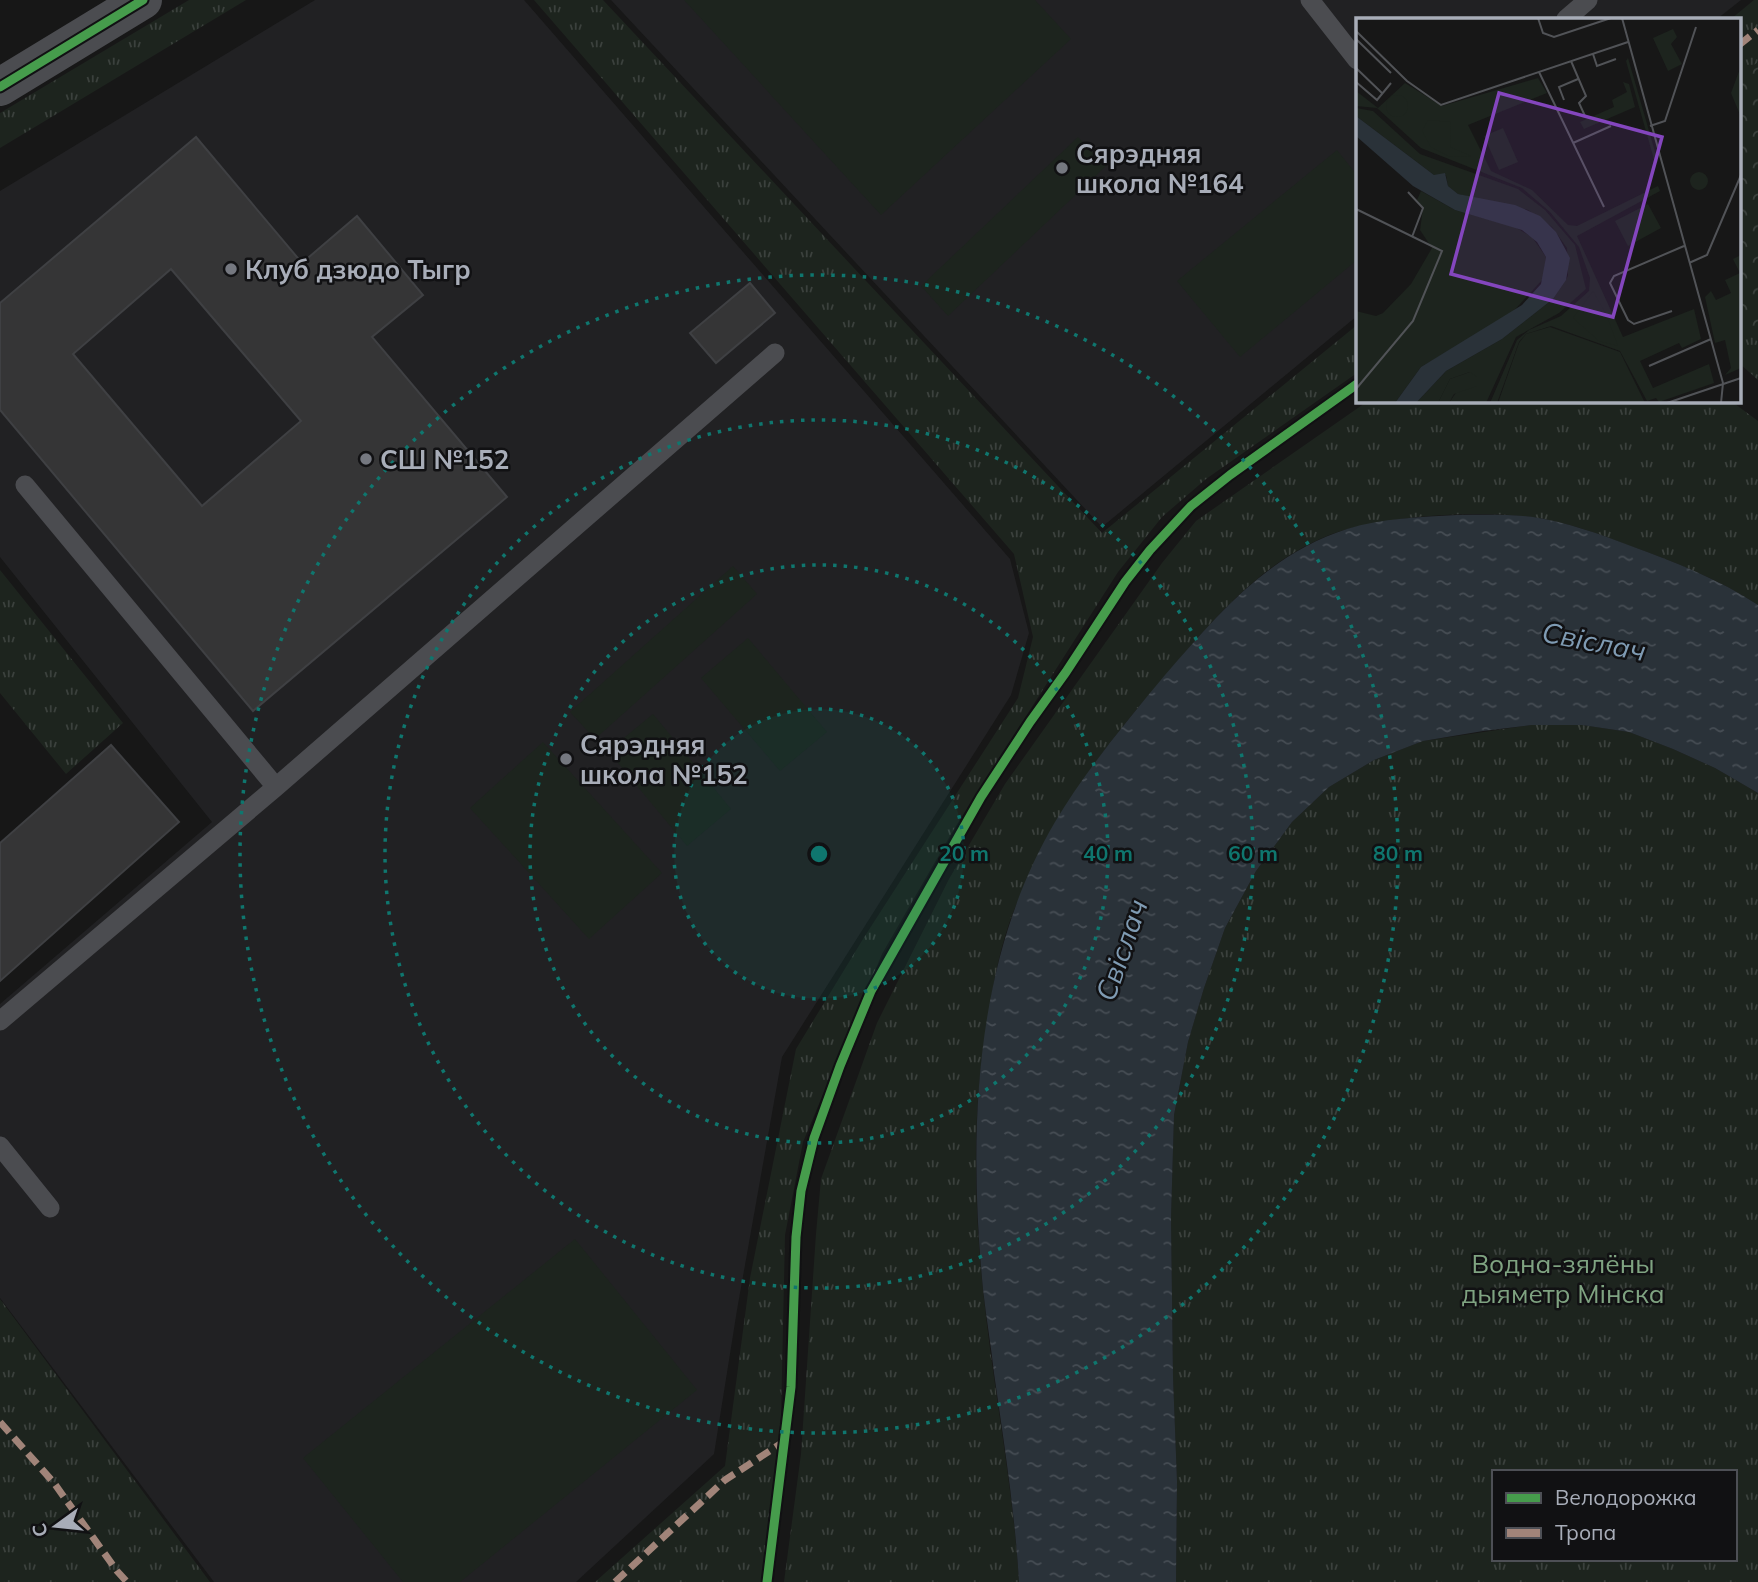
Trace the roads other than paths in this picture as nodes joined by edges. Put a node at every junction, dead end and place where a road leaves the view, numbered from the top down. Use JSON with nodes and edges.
{"nodes":[{"id":1,"x":143,"y":0,"type":"edge"},
{"id":2,"x":1310,"y":0,"type":"edge"},
{"id":3,"x":1588,"y":0,"type":"edge"},
{"id":4,"x":1567,"y":18,"type":"edge"},
{"id":5,"x":1356,"y":59,"type":"edge"},
{"id":6,"x":0,"y":87,"type":"edge"},
{"id":7,"x":775,"y":353,"type":"dead end"},
{"id":8,"x":25,"y":485,"type":"dead end"},
{"id":9,"x":276,"y":786,"type":"junction"},
{"id":10,"x":0,"y":1021,"type":"edge"},
{"id":11,"x":0,"y":1146,"type":"edge"},
{"id":12,"x":50,"y":1208,"type":"dead end"}],
"edges":[{"from":1,"to":6,"type":"street"},
{"from":2,"to":5,"type":"lane"},
{"from":3,"to":4,"type":"lane"},
{"from":7,"to":9,"type":"lane"},
{"from":8,"to":9,"type":"lane"},
{"from":9,"to":10,"type":"lane"},
{"from":11,"to":12,"type":"lane"}]}
